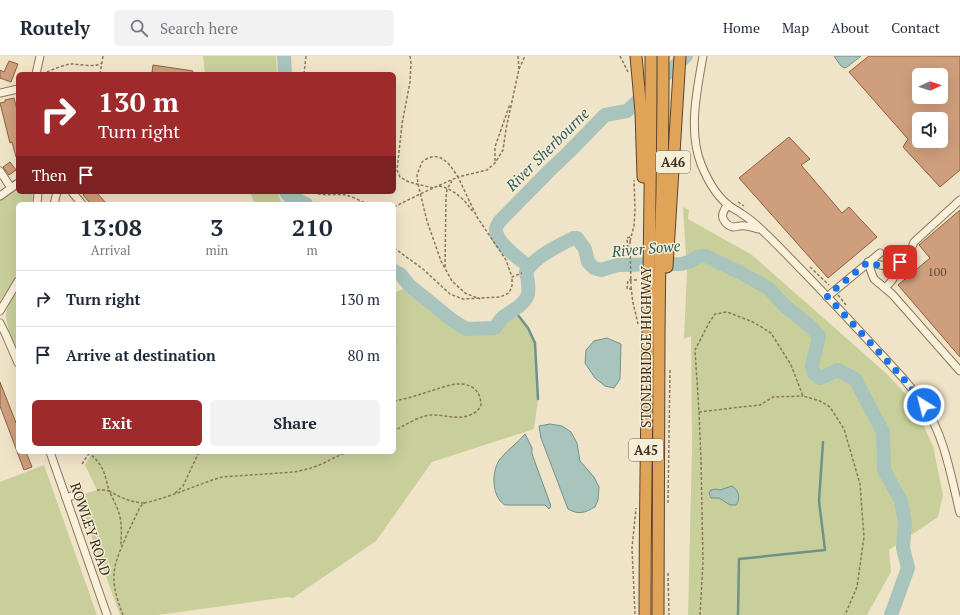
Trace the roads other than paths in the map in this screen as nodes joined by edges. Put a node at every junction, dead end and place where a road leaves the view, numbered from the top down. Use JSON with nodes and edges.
{"nodes":[{"id":1,"x":40,"y":56,"type":"edge"},
{"id":2,"x":636,"y":56,"type":"edge"},
{"id":3,"x":651,"y":56,"type":"edge"},
{"id":4,"x":680,"y":56,"type":"edge"},
{"id":5,"x":703,"y":56,"type":"edge"},
{"id":6,"x":663,"y":61,"type":"edge"},
{"id":7,"x":36,"y":72,"type":"edge"},
{"id":8,"x":16,"y":89,"type":"edge"},
{"id":9,"x":0,"y":93,"type":"edge"},
{"id":10,"x":646,"y":109,"type":"junction"},
{"id":11,"x":0,"y":171,"type":"edge"},
{"id":12,"x":16,"y":184,"type":"edge"},
{"id":13,"x":11,"y":188,"type":"junction"},
{"id":14,"x":74,"y":194,"type":"edge"},
{"id":15,"x":0,"y":196,"type":"edge"},
{"id":16,"x":960,"y":200,"type":"edge"},
{"id":17,"x":80,"y":202,"type":"edge"},
{"id":18,"x":728,"y":205,"type":"junction"},
{"id":19,"x":764,"y":232,"type":"junction"},
{"id":20,"x":652,"y":249,"type":"junction"},
{"id":21,"x":880,"y":253,"type":"dead end"},
{"id":22,"x":868,"y":262,"type":"junction"},
{"id":23,"x":893,"y":267,"type":"junction"},
{"id":24,"x":16,"y":284,"type":"edge"},
{"id":25,"x":885,"y":288,"type":"junction"},
{"id":26,"x":827,"y":296,"type":"junction"},
{"id":27,"x":0,"y":310,"type":"edge"},
{"id":28,"x":0,"y":323,"type":"edge"},
{"id":29,"x":16,"y":358,"type":"edge"},
{"id":30,"x":960,"y":371,"type":"edge"},
{"id":31,"x":51,"y":454,"type":"edge"},
{"id":32,"x":79,"y":493,"type":"dead end"},
{"id":33,"x":66,"y":498,"type":"junction"},
{"id":34,"x":960,"y":514,"type":"edge"},
{"id":35,"x":107,"y":615,"type":"edge"},
{"id":36,"x":645,"y":615,"type":"edge"},
{"id":37,"x":658,"y":615,"type":"edge"}],
"edges":[{"from":1,"to":7,"type":"street"},
{"from":2,"to":10,"type":"highway"},
{"from":3,"to":10,"type":"highway","name":"STONEBRIDGE HIGHWAY","number":"A45"},
{"from":4,"to":20,"type":"highway","number":"A46"},
{"from":5,"to":18,"type":"street"},
{"from":6,"to":20,"type":"highway","name":"STONEBRIDGE HIGHWAY","number":"A45"},
{"from":8,"to":9,"type":"street"},
{"from":10,"to":20,"type":"highway","name":"STONEBRIDGE HIGHWAY","number":"A45"},
{"from":11,"to":13,"type":"street"},
{"from":12,"to":13,"type":"street"},
{"from":13,"to":15,"type":"street"},
{"from":14,"to":17,"type":"street"},
{"from":16,"to":23,"type":"street"},
{"from":18,"to":19,"type":"street"},
{"from":18,"to":19,"type":"street"},
{"from":19,"to":26,"type":"street"},
{"from":20,"to":36,"type":"highway","name":"STONEBRIDGE HIGHWAY","number":"A45"},
{"from":20,"to":37,"type":"highway","name":"STONEBRIDGE HIGHWAY","number":"A45"},
{"from":21,"to":22,"type":"street"},
{"from":22,"to":23,"type":"street"},
{"from":22,"to":25,"type":"street"},
{"from":22,"to":26,"type":"street"},
{"from":23,"to":25,"type":"street"},
{"from":24,"to":27,"type":"street"},
{"from":25,"to":30,"type":"street"},
{"from":26,"to":34,"type":"street"},
{"from":28,"to":29,"type":"street"},
{"from":31,"to":33,"type":"street","name":"ROWLEY ROAD"},
{"from":32,"to":33,"type":"street"},
{"from":33,"to":35,"type":"street","name":"ROWLEY ROAD"}]}
